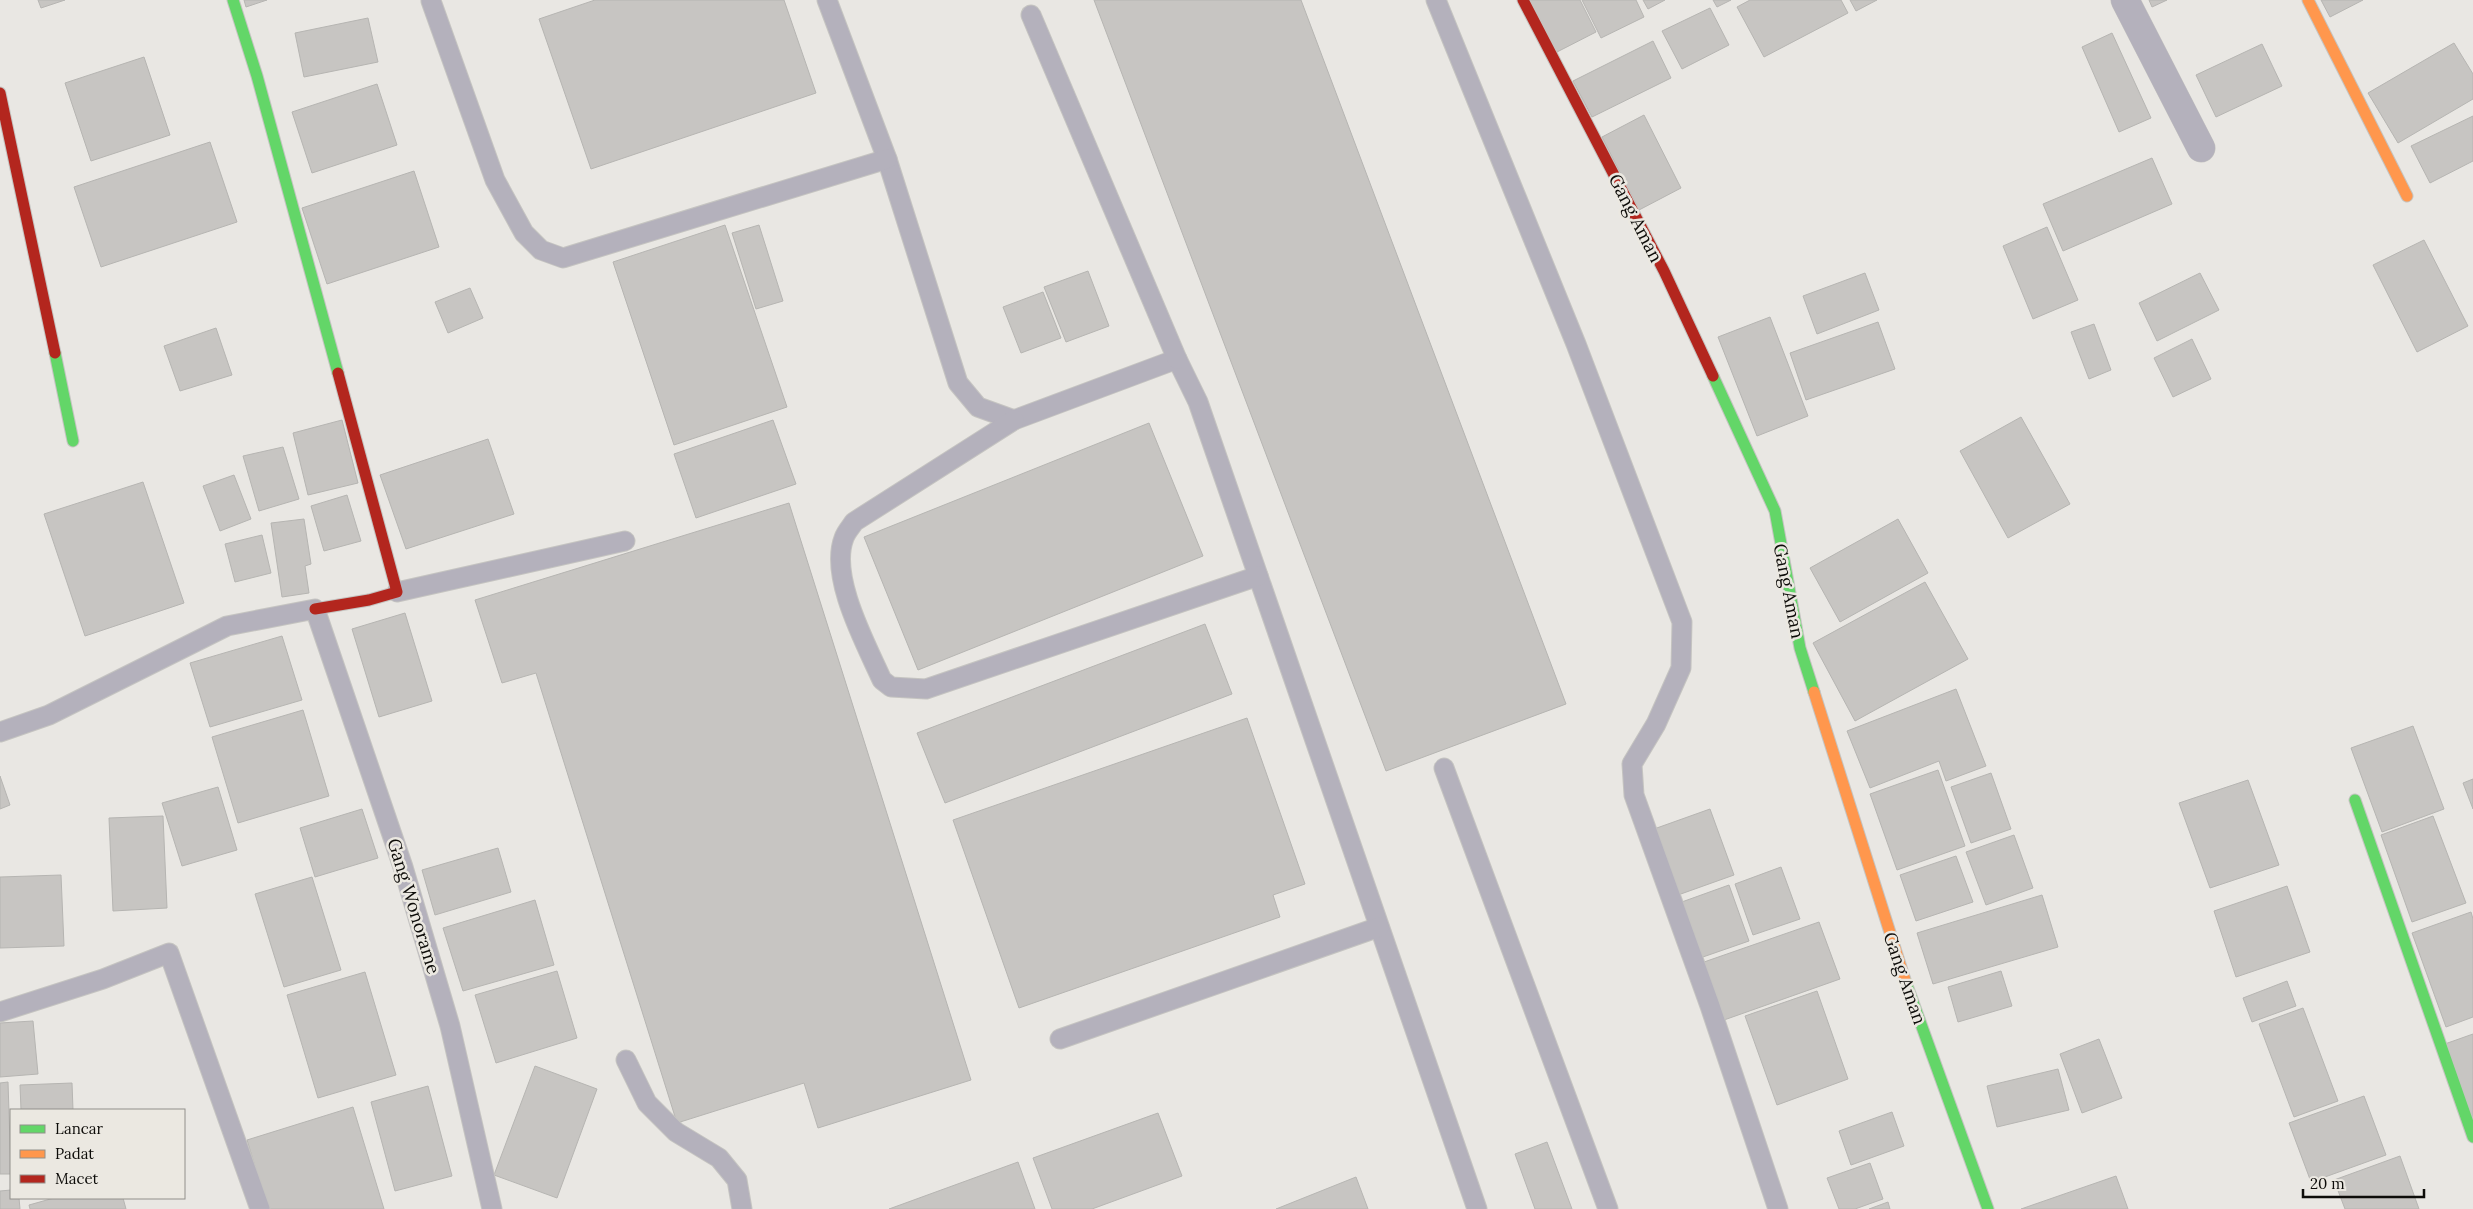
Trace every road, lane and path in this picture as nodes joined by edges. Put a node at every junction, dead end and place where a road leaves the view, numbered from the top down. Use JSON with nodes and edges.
{"nodes":[{"id":1,"x":233,"y":0,"type":"edge"},
{"id":2,"x":827,"y":0,"type":"edge"},
{"id":3,"x":1436,"y":0,"type":"edge"},
{"id":4,"x":1524,"y":0,"type":"edge"},
{"id":5,"x":2126,"y":0,"type":"edge"},
{"id":6,"x":2308,"y":0,"type":"edge"},
{"id":7,"x":431,"y":2,"type":"dead end"},
{"id":8,"x":1031,"y":15,"type":"dead end"},
{"id":9,"x":0,"y":92,"type":"edge"},
{"id":10,"x":2201,"y":148,"type":"dead end"},
{"id":11,"x":887,"y":159,"type":"junction"},
{"id":12,"x":2407,"y":196,"type":"dead end"},
{"id":13,"x":1177,"y":359,"type":"junction"},
{"id":14,"x":1014,"y":420,"type":"junction"},
{"id":15,"x":73,"y":441,"type":"dead end"},
{"id":16,"x":625,"y":541,"type":"dead end"},
{"id":17,"x":1258,"y":576,"type":"junction"},
{"id":18,"x":397,"y":592,"type":"junction"},
{"id":19,"x":315,"y":609,"type":"junction"},
{"id":20,"x":0,"y":732,"type":"edge"},
{"id":21,"x":1444,"y":768,"type":"dead end"},
{"id":22,"x":2355,"y":800,"type":"dead end"},
{"id":23,"x":1379,"y":927,"type":"junction"},
{"id":24,"x":0,"y":1012,"type":"edge"},
{"id":25,"x":1060,"y":1040,"type":"dead end"},
{"id":26,"x":626,"y":1060,"type":"dead end"},
{"id":27,"x":2473,"y":1137,"type":"edge"},
{"id":28,"x":260,"y":1209,"type":"edge"},
{"id":29,"x":492,"y":1209,"type":"edge"},
{"id":30,"x":742,"y":1209,"type":"edge"},
{"id":31,"x":1477,"y":1209,"type":"edge"},
{"id":32,"x":1608,"y":1209,"type":"edge"},
{"id":33,"x":1778,"y":1209,"type":"edge"},
{"id":34,"x":1988,"y":1209,"type":"edge"}],
"edges":[{"from":1,"to":18,"type":"street"},
{"from":2,"to":11,"type":"lane"},
{"from":3,"to":33,"type":"lane"},
{"from":4,"to":34,"type":"street","name":"Gang Aman"},
{"from":5,"to":10,"type":"street"},
{"from":6,"to":12,"type":"street"},
{"from":7,"to":11,"type":"lane"},
{"from":8,"to":13,"type":"lane"},
{"from":9,"to":15,"type":"street"},
{"from":11,"to":14,"type":"lane"},
{"from":13,"to":14,"type":"lane"},
{"from":13,"to":17,"type":"lane"},
{"from":14,"to":17,"type":"lane"},
{"from":16,"to":18,"type":"lane"},
{"from":17,"to":23,"type":"lane"},
{"from":18,"to":19,"type":"street"},
{"from":19,"to":20,"type":"lane"},
{"from":19,"to":29,"type":"lane","name":"Gang Wonorame"},
{"from":21,"to":32,"type":"lane"},
{"from":22,"to":27,"type":"street"},
{"from":23,"to":25,"type":"lane"},
{"from":23,"to":31,"type":"lane"},
{"from":24,"to":28,"type":"lane"},
{"from":26,"to":30,"type":"lane"}]}
